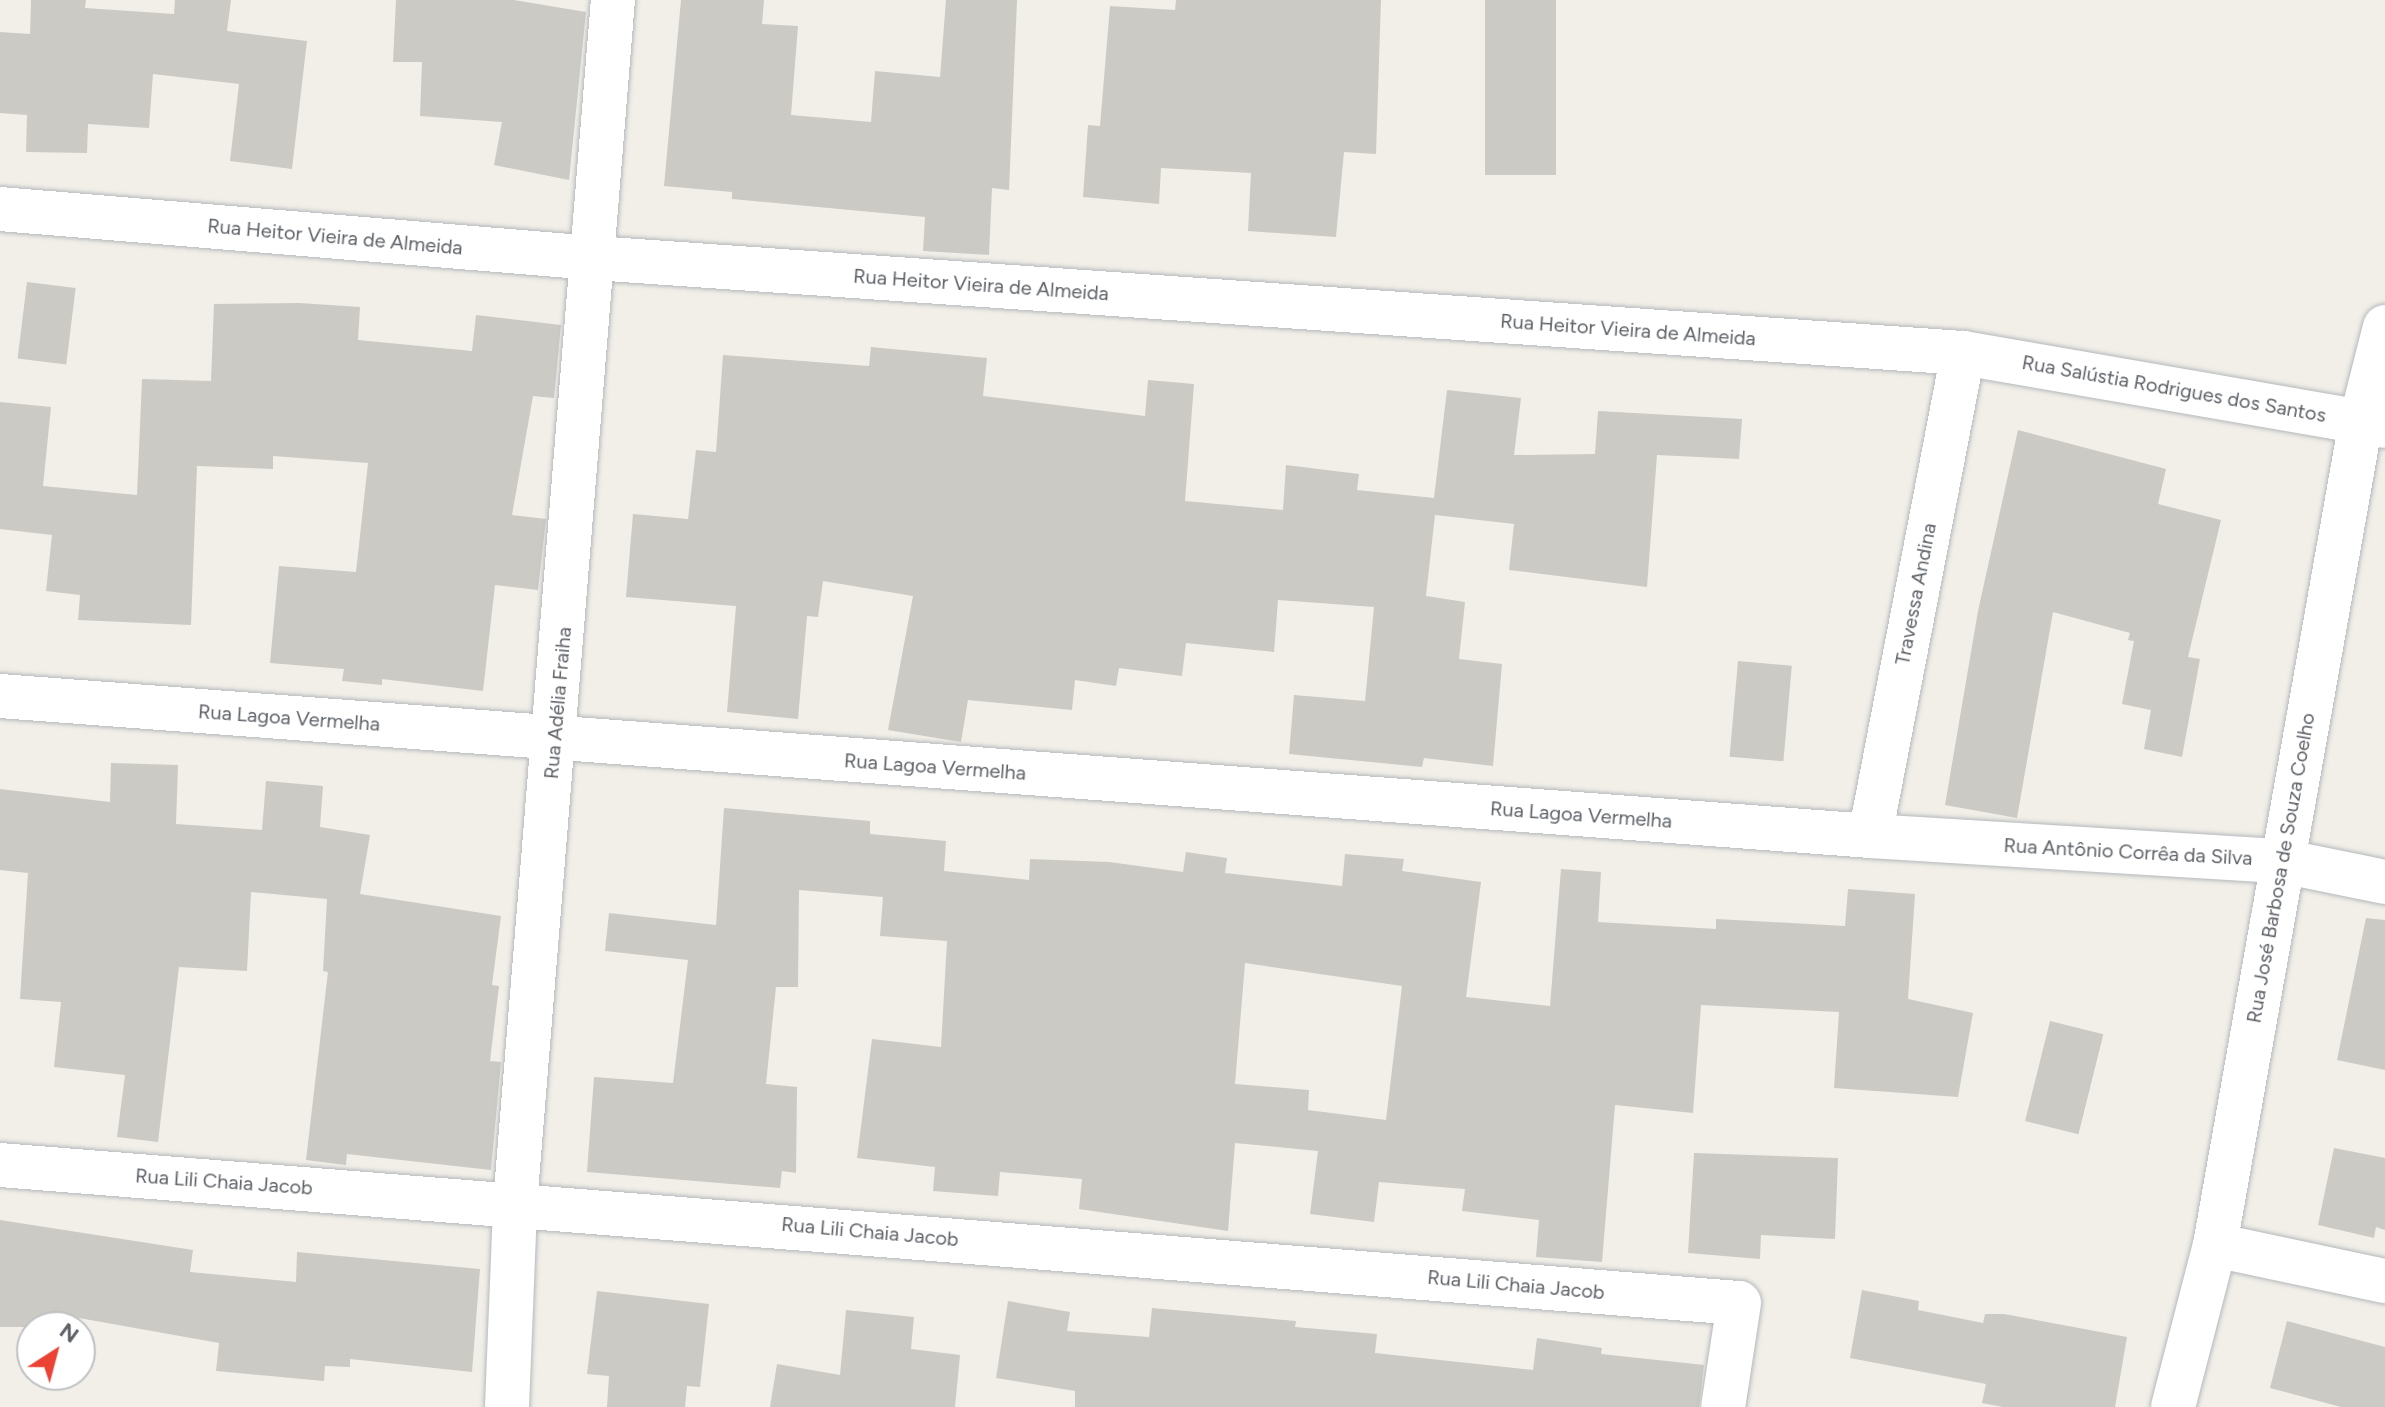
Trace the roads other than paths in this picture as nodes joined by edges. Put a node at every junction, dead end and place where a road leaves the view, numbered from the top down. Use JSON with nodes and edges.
{"nodes":[{"id":1,"x":613,"y":0,"type":"edge"},
{"id":2,"x":0,"y":209,"type":"edge"},
{"id":3,"x":594,"y":258,"type":"junction"},
{"id":4,"x":2385,"y":327,"type":"edge"},
{"id":5,"x":1963,"y":353,"type":"junction"},
{"id":6,"x":2373,"y":424,"type":"edge"},
{"id":7,"x":0,"y":696,"type":"edge"},
{"id":8,"x":556,"y":738,"type":"junction"},
{"id":9,"x":1870,"y":836,"type":"junction"},
{"id":10,"x":2282,"y":861,"type":"junction"},
{"id":11,"x":2385,"y":882,"type":"edge"},
{"id":12,"x":0,"y":1165,"type":"edge"},
{"id":13,"x":515,"y":1204,"type":"junction"},
{"id":14,"x":2215,"y":1245,"type":"junction"},
{"id":15,"x":2385,"y":1281,"type":"edge"},
{"id":16,"x":507,"y":1407,"type":"edge"},
{"id":17,"x":1723,"y":1407,"type":"edge"},
{"id":18,"x":2173,"y":1407,"type":"edge"}],
"edges":[{"from":1,"to":3,"type":"street","name":"Rua Adélia Fraiha"},
{"from":2,"to":3,"type":"street","name":"Rua Heitor Vieira de Almeida"},
{"from":3,"to":5,"type":"street","name":"Rua Heitor Vieira de Almeida"},
{"from":3,"to":8,"type":"street","name":"Rua Adélia Fraiha"},
{"from":4,"to":6,"type":"street","name":"Rua José Barbosa de Souza Coelho"},
{"from":5,"to":6,"type":"street","name":"Rua Salústia Rodrigues dos Santos"},
{"from":5,"to":9,"type":"street","name":"Travessa Andina"},
{"from":6,"to":10,"type":"street","name":"Rua José Barbosa de Souza Coelho"},
{"from":7,"to":8,"type":"street","name":"Rua Lagoa Vermelha"},
{"from":8,"to":9,"type":"street","name":"Rua Lagoa Vermelha"},
{"from":8,"to":13,"type":"street","name":"Rua Adélia Fraiha"},
{"from":9,"to":10,"type":"street","name":"Rua Antônio Corrêa da Silva"},
{"from":10,"to":11,"type":"street","name":"Rua Antônio Corrêa da Silva"},
{"from":10,"to":14,"type":"street","name":"Rua José Barbosa de Souza Coelho"},
{"from":12,"to":13,"type":"street","name":"Rua Lili Chaia Jacob"},
{"from":13,"to":16,"type":"street","name":"Rua Adélia Fraiha"},
{"from":13,"to":17,"type":"street","name":"Rua Lili Chaia Jacob"},
{"from":14,"to":15,"type":"street"},
{"from":14,"to":18,"type":"street","name":"Rua José Barbosa de Souza Coelho"}]}
